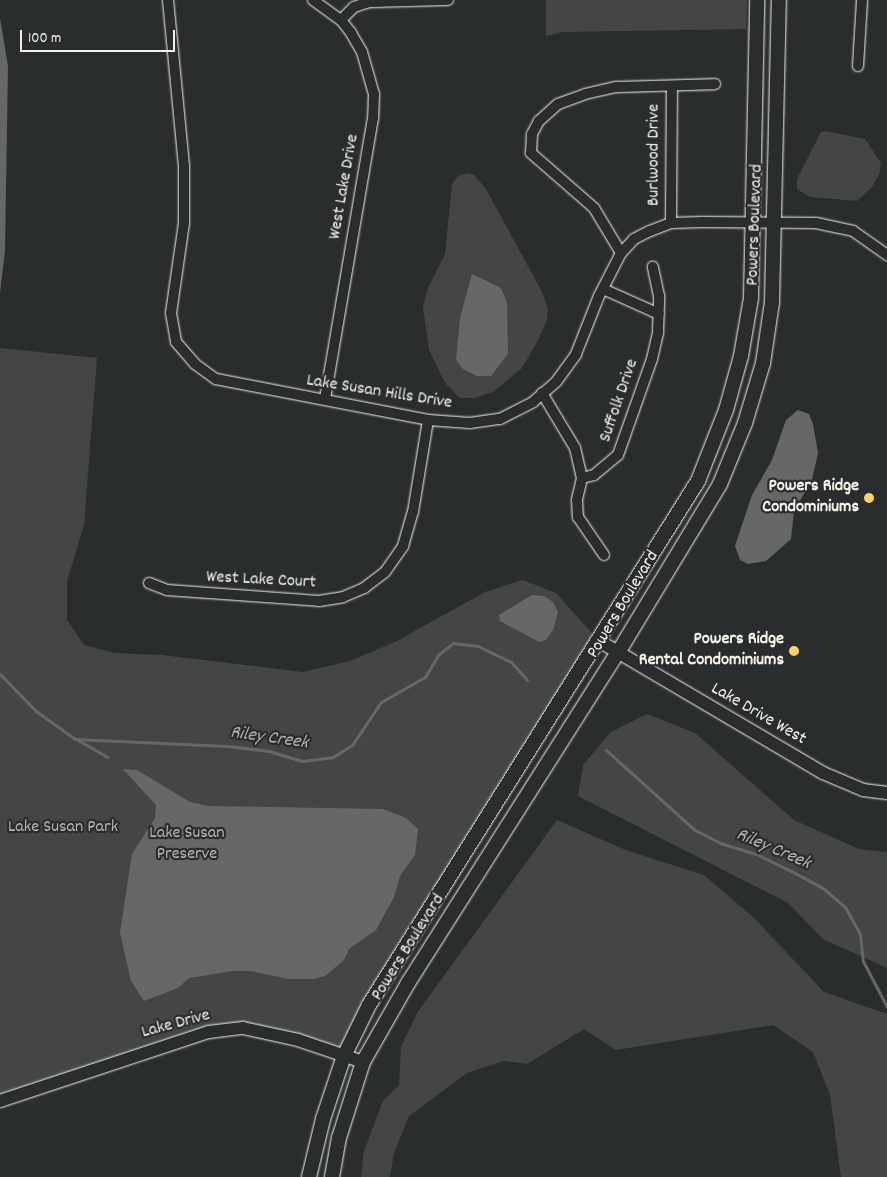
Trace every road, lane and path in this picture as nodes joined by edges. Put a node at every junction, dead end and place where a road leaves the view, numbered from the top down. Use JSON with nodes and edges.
{"nodes":[{"id":1,"x":168,"y":0,"type":"edge"},
{"id":2,"x":312,"y":0,"type":"edge"},
{"id":3,"x":448,"y":0,"type":"edge"},
{"id":4,"x":757,"y":0,"type":"edge"},
{"id":5,"x":779,"y":0,"type":"edge"},
{"id":6,"x":862,"y":0,"type":"edge"},
{"id":7,"x":341,"y":20,"type":"junction"},
{"id":8,"x":858,"y":66,"type":"dead end"},
{"id":9,"x":715,"y":84,"type":"dead end"},
{"id":10,"x":672,"y":87,"type":"junction"},
{"id":11,"x":754,"y":223,"type":"junction"},
{"id":12,"x":671,"y":224,"type":"junction"},
{"id":13,"x":776,"y":224,"type":"junction"},
{"id":14,"x":622,"y":254,"type":"junction"},
{"id":15,"x":887,"y":255,"type":"edge"},
{"id":16,"x":653,"y":267,"type":"dead end"},
{"id":17,"x":603,"y":289,"type":"junction"},
{"id":18,"x":659,"y":314,"type":"junction"},
{"id":19,"x":542,"y":393,"type":"junction"},
{"id":20,"x":325,"y":400,"type":"junction"},
{"id":21,"x":428,"y":420,"type":"junction"},
{"id":22,"x":582,"y":478,"type":"junction"},
{"id":23,"x":604,"y":555,"type":"dead end"},
{"id":24,"x":150,"y":583,"type":"dead end"},
{"id":25,"x":599,"y":640,"type":"junction"},
{"id":26,"x":618,"y":651,"type":"junction"},
{"id":27,"x":887,"y":793,"type":"edge"},
{"id":28,"x":344,"y":1056,"type":"junction"},
{"id":29,"x":364,"y":1062,"type":"junction"},
{"id":30,"x":0,"y":1101,"type":"edge"},
{"id":31,"x":309,"y":1177,"type":"edge"},
{"id":32,"x":332,"y":1177,"type":"edge"}],
"edges":[{"from":1,"to":20,"type":"street","name":"Lake Susan Hills Drive"},
{"from":2,"to":7,"type":"street","name":"West Lake Drive"},
{"from":3,"to":7,"type":"street"},
{"from":4,"to":11,"type":"main road","name":"Powers Boulevard"},
{"from":5,"to":13,"type":"main road","name":"Powers Boulevard"},
{"from":6,"to":8,"type":"street"},
{"from":7,"to":20,"type":"street","name":"West Lake Drive"},
{"from":9,"to":10,"type":"street"},
{"from":10,"to":12,"type":"street","name":"Burlwood Drive"},
{"from":10,"to":14,"type":"street"},
{"from":11,"to":12,"type":"street","name":"Lake Susan Hills Drive"},
{"from":11,"to":13,"type":"street","name":"Lake Susan Hills Drive"},
{"from":11,"to":25,"type":"main road","name":"Powers Boulevard"},
{"from":12,"to":14,"type":"street","name":"Lake Susan Hills Drive"},
{"from":13,"to":15,"type":"street","name":"Lake Susan Hills Drive"},
{"from":13,"to":26,"type":"main road","name":"Powers Boulevard"},
{"from":14,"to":17,"type":"street","name":"Lake Susan Hills Drive"},
{"from":16,"to":18,"type":"street","name":"Suffolk Drive"},
{"from":17,"to":18,"type":"street"},
{"from":17,"to":19,"type":"street","name":"Lake Susan Hills Drive"},
{"from":18,"to":22,"type":"street","name":"Suffolk Drive"},
{"from":19,"to":21,"type":"street","name":"Lake Susan Hills Drive"},
{"from":19,"to":22,"type":"street"},
{"from":20,"to":21,"type":"street","name":"Lake Susan Hills Drive"},
{"from":21,"to":24,"type":"street","name":"West Lake Court"},
{"from":22,"to":23,"type":"street"},
{"from":25,"to":26,"type":"street","name":"Lake Drive West"},
{"from":25,"to":28,"type":"main road","name":"Powers Boulevard"},
{"from":26,"to":27,"type":"street","name":"Lake Drive West"},
{"from":26,"to":29,"type":"main road","name":"Powers Boulevard"},
{"from":28,"to":29,"type":"street","name":"Lake Drive"},
{"from":28,"to":30,"type":"street","name":"Lake Drive"},
{"from":28,"to":31,"type":"main road","name":"Powers Boulevard"},
{"from":29,"to":32,"type":"main road","name":"Powers Boulevard"}]}
